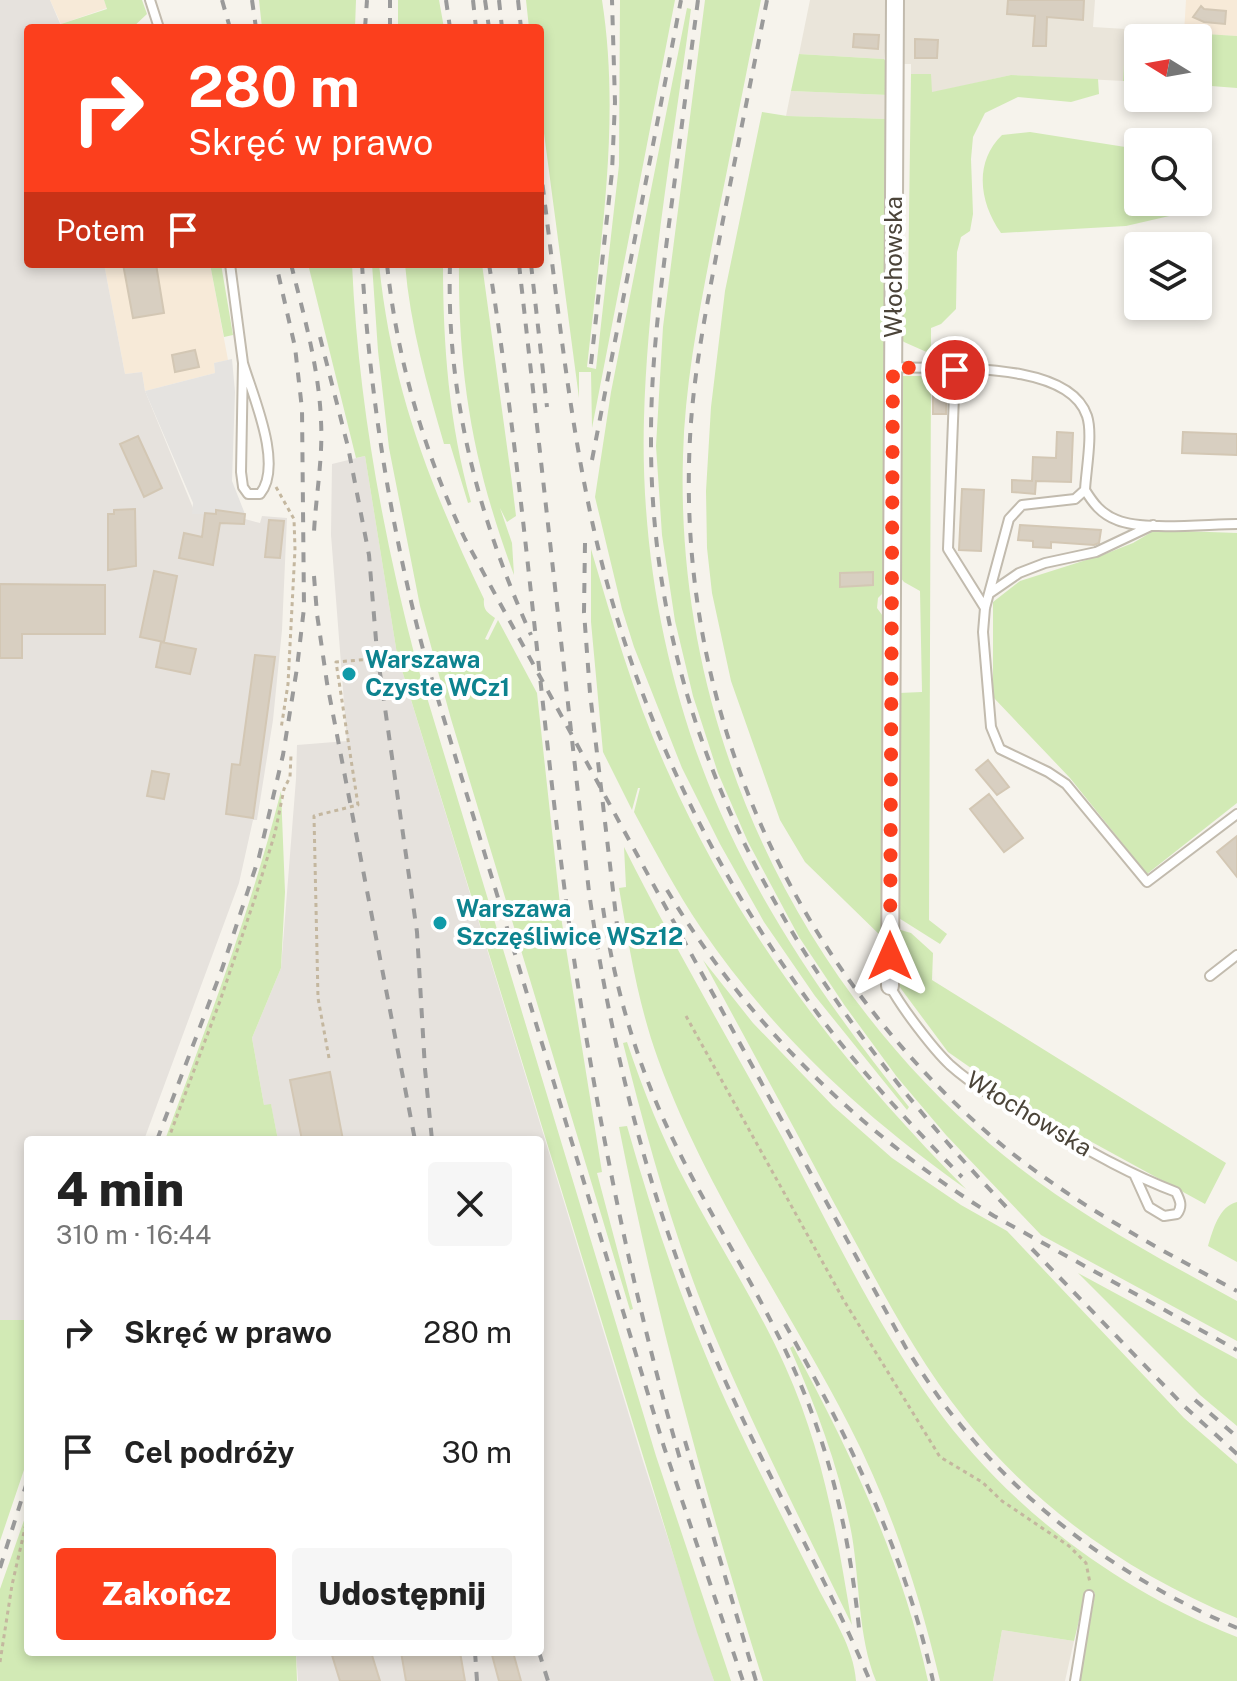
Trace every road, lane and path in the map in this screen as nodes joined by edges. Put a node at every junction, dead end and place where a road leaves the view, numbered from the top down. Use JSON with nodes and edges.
{"nodes":[{"id":1,"x":150,"y":0,"type":"edge"},
{"id":2,"x":895,"y":0,"type":"edge"},
{"id":3,"x":158,"y":24,"type":"edge"},
{"id":4,"x":231,"y":268,"type":"edge"},
{"id":5,"x":243,"y":363,"type":"junction"},
{"id":6,"x":893,"y":367,"type":"junction"},
{"id":7,"x":955,"y":370,"type":"junction"},
{"id":8,"x":267,"y":471,"type":"junction"},
{"id":9,"x":1085,"y":490,"type":"junction"},
{"id":10,"x":1237,"y":524,"type":"edge"},
{"id":11,"x":1153,"y":525,"type":"junction"},
{"id":12,"x":990,"y":593,"type":"junction"},
{"id":13,"x":985,"y":608,"type":"junction"},
{"id":14,"x":384,"y":658,"type":"dead end"},
{"id":15,"x":281,"y":729,"type":"dead end"},
{"id":16,"x":291,"y":755,"type":"dead end"},
{"id":17,"x":1237,"y":814,"type":"edge"},
{"id":18,"x":1237,"y":955,"type":"edge"},
{"id":19,"x":1210,"y":976,"type":"dead end"},
{"id":20,"x":890,"y":986,"type":"joint"},
{"id":21,"x":686,"y":1016,"type":"dead end"},
{"id":22,"x":329,"y":1058,"type":"dead end"},
{"id":23,"x":169,"y":1136,"type":"edge"},
{"id":24,"x":1135,"y":1176,"type":"junction"},
{"id":25,"x":24,"y":1532,"type":"edge"},
{"id":26,"x":1089,"y":1595,"type":"joint"},
{"id":27,"x":0,"y":1662,"type":"edge"},
{"id":28,"x":1075,"y":1681,"type":"edge"}],
"edges":[{"from":1,"to":3,"type":"lane"},
{"from":2,"to":6,"type":"street","name":"Włochowska"},
{"from":4,"to":5,"type":"lane"},
{"from":5,"to":8,"type":"lane"},
{"from":5,"to":8,"type":"lane"},
{"from":6,"to":7,"type":"lane"},
{"from":6,"to":20,"type":"street","name":"Włochowska"},
{"from":7,"to":9,"type":"lane"},
{"from":7,"to":13,"type":"lane"},
{"from":8,"to":15,"type":"path"},
{"from":9,"to":11,"type":"lane"},
{"from":9,"to":12,"type":"lane"},
{"from":10,"to":11,"type":"lane"},
{"from":11,"to":12,"type":"lane"},
{"from":12,"to":13,"type":"lane"},
{"from":13,"to":17,"type":"lane"},
{"from":14,"to":22,"type":"path"},
{"from":16,"to":23,"type":"path"},
{"from":18,"to":19,"type":"lane"},
{"from":20,"to":24,"type":"lane","name":"Włochowska"},
{"from":21,"to":26,"type":"path"},
{"from":24,"to":24,"type":"lane","name":"Włochowska"},
{"from":25,"to":27,"type":"path"},
{"from":26,"to":28,"type":"lane"}]}
